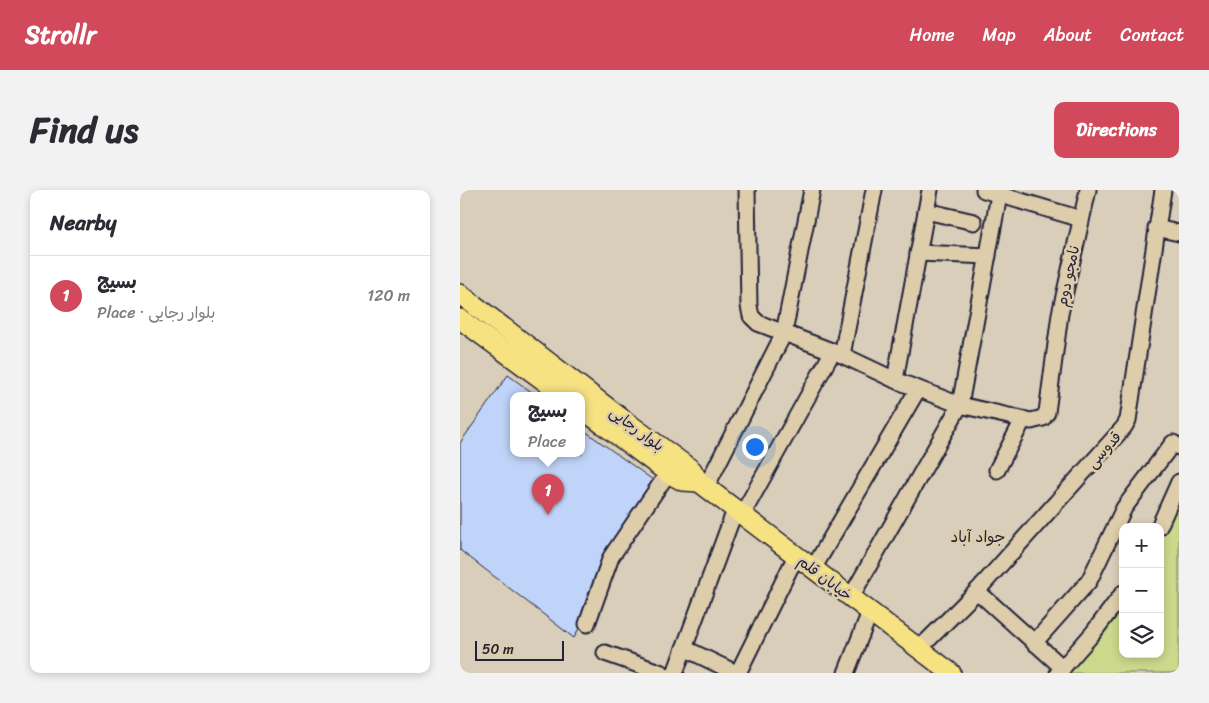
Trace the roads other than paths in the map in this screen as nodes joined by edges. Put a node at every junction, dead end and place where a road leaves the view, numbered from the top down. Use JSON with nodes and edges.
{"nodes":[{"id":1,"x":747,"y":190,"type":"edge"},
{"id":2,"x":812,"y":190,"type":"edge"},
{"id":3,"x":874,"y":190,"type":"edge"},
{"id":4,"x":930,"y":190,"type":"edge"},
{"id":5,"x":1088,"y":190,"type":"edge"},
{"id":6,"x":1163,"y":190,"type":"edge"},
{"id":7,"x":991,"y":192,"type":"edge"},
{"id":8,"x":926,"y":211,"type":"junction"},
{"id":9,"x":1081,"y":219,"type":"junction"},
{"id":10,"x":974,"y":222,"type":"dead end"},
{"id":11,"x":1156,"y":228,"type":"junction"},
{"id":12,"x":1179,"y":234,"type":"edge"},
{"id":13,"x":918,"y":253,"type":"junction"},
{"id":14,"x":988,"y":256,"type":"junction"},
{"id":15,"x":460,"y":294,"type":"edge"},
{"id":16,"x":460,"y":319,"type":"edge"},
{"id":17,"x":784,"y":333,"type":"junction"},
{"id":18,"x":837,"y":353,"type":"junction"},
{"id":19,"x":895,"y":380,"type":"junction"},
{"id":20,"x":918,"y":389,"type":"junction"},
{"id":21,"x":560,"y":392,"type":"edge"},
{"id":22,"x":960,"y":405,"type":"junction"},
{"id":23,"x":585,"y":411,"type":"edge"},
{"id":24,"x":1029,"y":420,"type":"junction"},
{"id":25,"x":1179,"y":447,"type":"edge"},
{"id":26,"x":997,"y":470,"type":"dead end"},
{"id":27,"x":668,"y":473,"type":"junction"},
{"id":28,"x":1179,"y":482,"type":"edge"},
{"id":29,"x":702,"y":485,"type":"junction"},
{"id":30,"x":739,"y":512,"type":"junction"},
{"id":31,"x":1161,"y":523,"type":"edge"},
{"id":32,"x":796,"y":556,"type":"junction"},
{"id":33,"x":813,"y":569,"type":"junction"},
{"id":34,"x":977,"y":591,"type":"junction"},
{"id":35,"x":851,"y":598,"type":"junction"},
{"id":36,"x":1119,"y":598,"type":"edge"},
{"id":37,"x":870,"y":612,"type":"junction"},
{"id":38,"x":588,"y":624,"type":"dead end"},
{"id":39,"x":1034,"y":643,"type":"junction"},
{"id":40,"x":684,"y":648,"type":"junction"},
{"id":41,"x":919,"y":649,"type":"junction"},
{"id":42,"x":605,"y":653,"type":"dead end"},
{"id":43,"x":630,"y":668,"type":"edge"},
{"id":44,"x":1061,"y":670,"type":"edge"},
{"id":45,"x":662,"y":673,"type":"edge"},
{"id":46,"x":674,"y":673,"type":"edge"},
{"id":47,"x":737,"y":673,"type":"edge"},
{"id":48,"x":846,"y":673,"type":"edge"},
{"id":49,"x":950,"y":673,"type":"edge"}],
"edges":[{"from":1,"to":17,"type":"street"},
{"from":2,"to":17,"type":"street"},
{"from":3,"to":18,"type":"street"},
{"from":4,"to":8,"type":"street"},
{"from":5,"to":9,"type":"street","name":"نامجو دوم"},
{"from":6,"to":11,"type":"street","name":"قدوسی"},
{"from":7,"to":9,"type":"street"},
{"from":7,"to":14,"type":"street"},
{"from":8,"to":10,"type":"street"},
{"from":8,"to":13,"type":"street"},
{"from":9,"to":24,"type":"street","name":"نامجو دوم"},
{"from":11,"to":12,"type":"street"},
{"from":11,"to":34,"type":"street","name":"قدوسی"},
{"from":13,"to":14,"type":"street"},
{"from":13,"to":19,"type":"street"},
{"from":14,"to":22,"type":"street"},
{"from":15,"to":29,"type":"main road","name":"بلوار رجایی"},
{"from":16,"to":21,"type":"main road"},
{"from":17,"to":18,"type":"street"},
{"from":17,"to":29,"type":"street"},
{"from":18,"to":19,"type":"street"},
{"from":18,"to":30,"type":"street"},
{"from":19,"to":20,"type":"street"},
{"from":20,"to":22,"type":"street"},
{"from":20,"to":33,"type":"street"},
{"from":22,"to":24,"type":"street"},
{"from":22,"to":35,"type":"street"},
{"from":23,"to":27,"type":"main road","name":"بلوار رجایی"},
{"from":24,"to":26,"type":"street","name":"نامجو دوم"},
{"from":25,"to":39,"type":"street"},
{"from":27,"to":29,"type":"main road","name":"بلوار رجایی"},
{"from":27,"to":38,"type":"street"},
{"from":28,"to":31,"type":"street"},
{"from":29,"to":30,"type":"main road","name":"خیابان قلم"},
{"from":30,"to":32,"type":"main road","name":"خیابان قلم"},
{"from":30,"to":40,"type":"street"},
{"from":32,"to":33,"type":"main road","name":"خیابان قلم"},
{"from":32,"to":47,"type":"street"},
{"from":33,"to":35,"type":"main road","name":"خیابان قلم"},
{"from":34,"to":39,"type":"street"},
{"from":34,"to":41,"type":"street","name":"قدوسی"},
{"from":35,"to":37,"type":"main road","name":"خیابان قلم"},
{"from":36,"to":44,"type":"street"},
{"from":37,"to":41,"type":"main road","name":"خیابان قلم"},
{"from":37,"to":48,"type":"street"},
{"from":39,"to":44,"type":"street"},
{"from":40,"to":46,"type":"street"},
{"from":40,"to":47,"type":"street"},
{"from":41,"to":49,"type":"main road","name":"خیابان قلم"},
{"from":42,"to":43,"type":"street"},
{"from":43,"to":45,"type":"street"}]}
